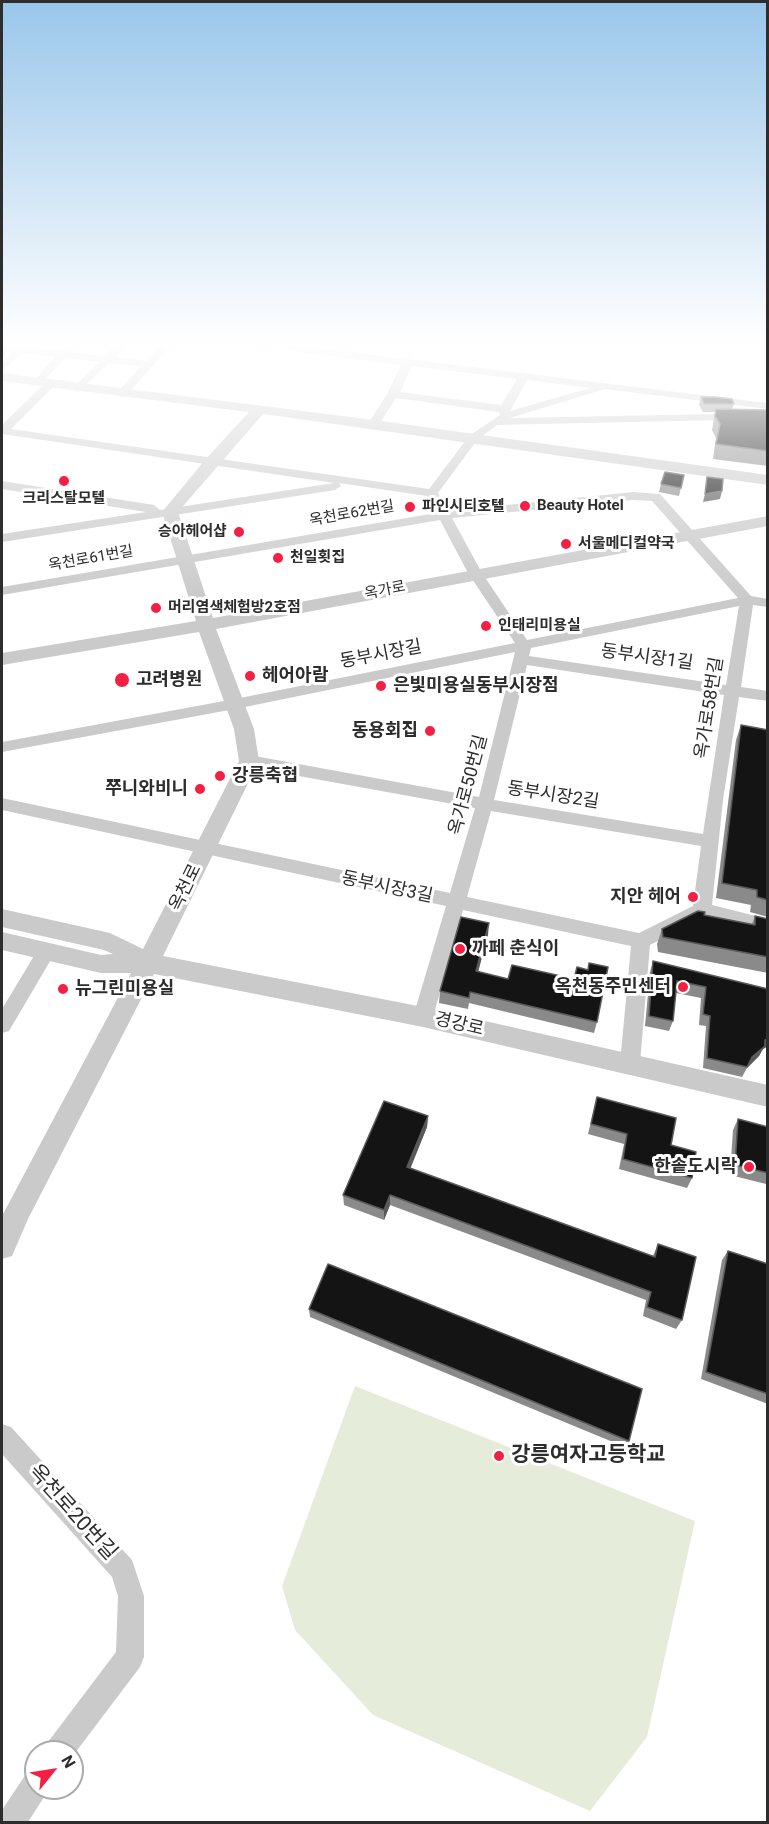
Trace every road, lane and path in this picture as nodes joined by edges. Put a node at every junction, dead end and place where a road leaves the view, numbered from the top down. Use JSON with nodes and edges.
{"nodes":[{"id":1,"x":241,"y":430,"type":"edge"},
{"id":2,"x":417,"y":430,"type":"edge"},
{"id":3,"x":483,"y":430,"type":"edge"},
{"id":4,"x":2,"y":431,"type":"edge"},
{"id":5,"x":473,"y":438,"type":"junction"},
{"id":6,"x":210,"y":463,"type":"junction"},
{"id":7,"x":765,"y":480,"type":"edge"},
{"id":8,"x":355,"y":482,"type":"junction"},
{"id":9,"x":2,"y":485,"type":"edge"},
{"id":10,"x":432,"y":493,"type":"junction"},
{"id":11,"x":170,"y":512,"type":"junction"},
{"id":12,"x":444,"y":514,"type":"junction"},
{"id":13,"x":768,"y":521,"type":"edge"},
{"id":14,"x":690,"y":533,"type":"junction"},
{"id":15,"x":2,"y":538,"type":"edge"},
{"id":16,"x":185,"y":560,"type":"junction"},
{"id":17,"x":475,"y":573,"type":"junction"},
{"id":18,"x":2,"y":591,"type":"edge"},
{"id":19,"x":747,"y":600,"type":"junction"},
{"id":20,"x":768,"y":603,"type":"edge"},
{"id":21,"x":206,"y":625,"type":"junction"},
{"id":22,"x":523,"y":653,"type":"junction"},
{"id":23,"x":2,"y":660,"type":"edge"},
{"id":24,"x":733,"y":690,"type":"junction"},
{"id":25,"x":768,"y":696,"type":"edge"},
{"id":26,"x":235,"y":704,"type":"junction"},
{"id":27,"x":2,"y":747,"type":"edge"},
{"id":28,"x":249,"y":761,"type":"junction"},
{"id":29,"x":2,"y":804,"type":"edge"},
{"id":30,"x":485,"y":804,"type":"junction"},
{"id":31,"x":710,"y":841,"type":"junction"},
{"id":32,"x":205,"y":848,"type":"junction"},
{"id":33,"x":457,"y":903,"type":"junction"},
{"id":34,"x":702,"y":910,"type":"junction"},
{"id":35,"x":2,"y":918,"type":"edge"},
{"id":36,"x":768,"y":926,"type":"edge"},
{"id":37,"x":2,"y":941,"type":"edge"},
{"id":38,"x":641,"y":941,"type":"junction"},
{"id":39,"x":47,"y":951,"type":"junction"},
{"id":40,"x":148,"y":963,"type":"junction"},
{"id":41,"x":423,"y":1017,"type":"junction"},
{"id":42,"x":2,"y":1025,"type":"edge"},
{"id":43,"x":630,"y":1063,"type":"junction"},
{"id":44,"x":766,"y":1096,"type":"edge"},
{"id":45,"x":10,"y":1207,"type":"edge"},
{"id":46,"x":2,"y":1246,"type":"edge"},
{"id":47,"x":2,"y":1437,"type":"edge"},
{"id":48,"x":67,"y":1740,"type":"edge"},
{"id":49,"x":25,"y":1800,"type":"edge"},
{"id":50,"x":11,"y":1822,"type":"edge"}],
"edges":[{"from":1,"to":6,"type":"street"},
{"from":2,"to":5,"type":"street"},
{"from":3,"to":5,"type":"street"},
{"from":4,"to":6,"type":"street"},
{"from":5,"to":7,"type":"street"},
{"from":5,"to":10,"type":"street"},
{"from":6,"to":8,"type":"street"},
{"from":6,"to":11,"type":"street"},
{"from":8,"to":10,"type":"street"},
{"from":8,"to":11,"type":"street"},
{"from":9,"to":11,"type":"street"},
{"from":10,"to":12,"type":"street"},
{"from":11,"to":15,"type":"street"},
{"from":11,"to":16,"type":"street"},
{"from":12,"to":14,"type":"street","name":"옥천로62번길"},
{"from":12,"to":16,"type":"street","name":"옥천로62번길"},
{"from":12,"to":17,"type":"street"},
{"from":13,"to":14,"type":"street","name":"옥가로"},
{"from":14,"to":17,"type":"street","name":"옥가로"},
{"from":14,"to":19,"type":"street"},
{"from":16,"to":18,"type":"street","name":"옥천로61번길"},
{"from":16,"to":21,"type":"street"},
{"from":17,"to":21,"type":"street","name":"옥가로"},
{"from":17,"to":22,"type":"street"},
{"from":19,"to":20,"type":"street","name":"동부시장길"},
{"from":19,"to":22,"type":"street","name":"동부시장길"},
{"from":19,"to":24,"type":"street","name":"옥가로58번길"},
{"from":21,"to":23,"type":"street","name":"옥가로"},
{"from":21,"to":26,"type":"street"},
{"from":22,"to":24,"type":"street","name":"동부시장1길"},
{"from":22,"to":26,"type":"street","name":"동부시장길"},
{"from":22,"to":30,"type":"street","name":"옥가로50번길"},
{"from":24,"to":25,"type":"street","name":"동부시장1길"},
{"from":24,"to":31,"type":"street","name":"옥가로58번길"},
{"from":26,"to":27,"type":"street","name":"동부시장길"},
{"from":26,"to":28,"type":"street"},
{"from":28,"to":30,"type":"street","name":"동부시장2길"},
{"from":28,"to":32,"type":"street","name":"옥천로"},
{"from":29,"to":32,"type":"street","name":"동부시장3길"},
{"from":30,"to":31,"type":"street","name":"동부시장2길"},
{"from":30,"to":33,"type":"street","name":"옥가로50번길"},
{"from":31,"to":34,"type":"street","name":"옥가로58번길"},
{"from":32,"to":33,"type":"street","name":"동부시장3길"},
{"from":32,"to":40,"type":"street","name":"옥천로"},
{"from":33,"to":38,"type":"street","name":"동부시장3길"},
{"from":33,"to":41,"type":"street","name":"옥가로50번길"},
{"from":34,"to":36,"type":"street"},
{"from":34,"to":38,"type":"street"},
{"from":35,"to":40,"type":"street","name":"경강로"},
{"from":37,"to":39,"type":"street","name":"경강로"},
{"from":38,"to":43,"type":"street"},
{"from":39,"to":40,"type":"street","name":"경강로"},
{"from":39,"to":42,"type":"street"},
{"from":40,"to":41,"type":"street","name":"경강로"},
{"from":40,"to":45,"type":"street","name":"옥천로"},
{"from":41,"to":43,"type":"street","name":"경강로"},
{"from":43,"to":44,"type":"street","name":"경강로"},
{"from":45,"to":46,"type":"street","name":"옥천로"},
{"from":47,"to":48,"type":"street","name":"옥천로20번길"},
{"from":49,"to":50,"type":"street"}]}
